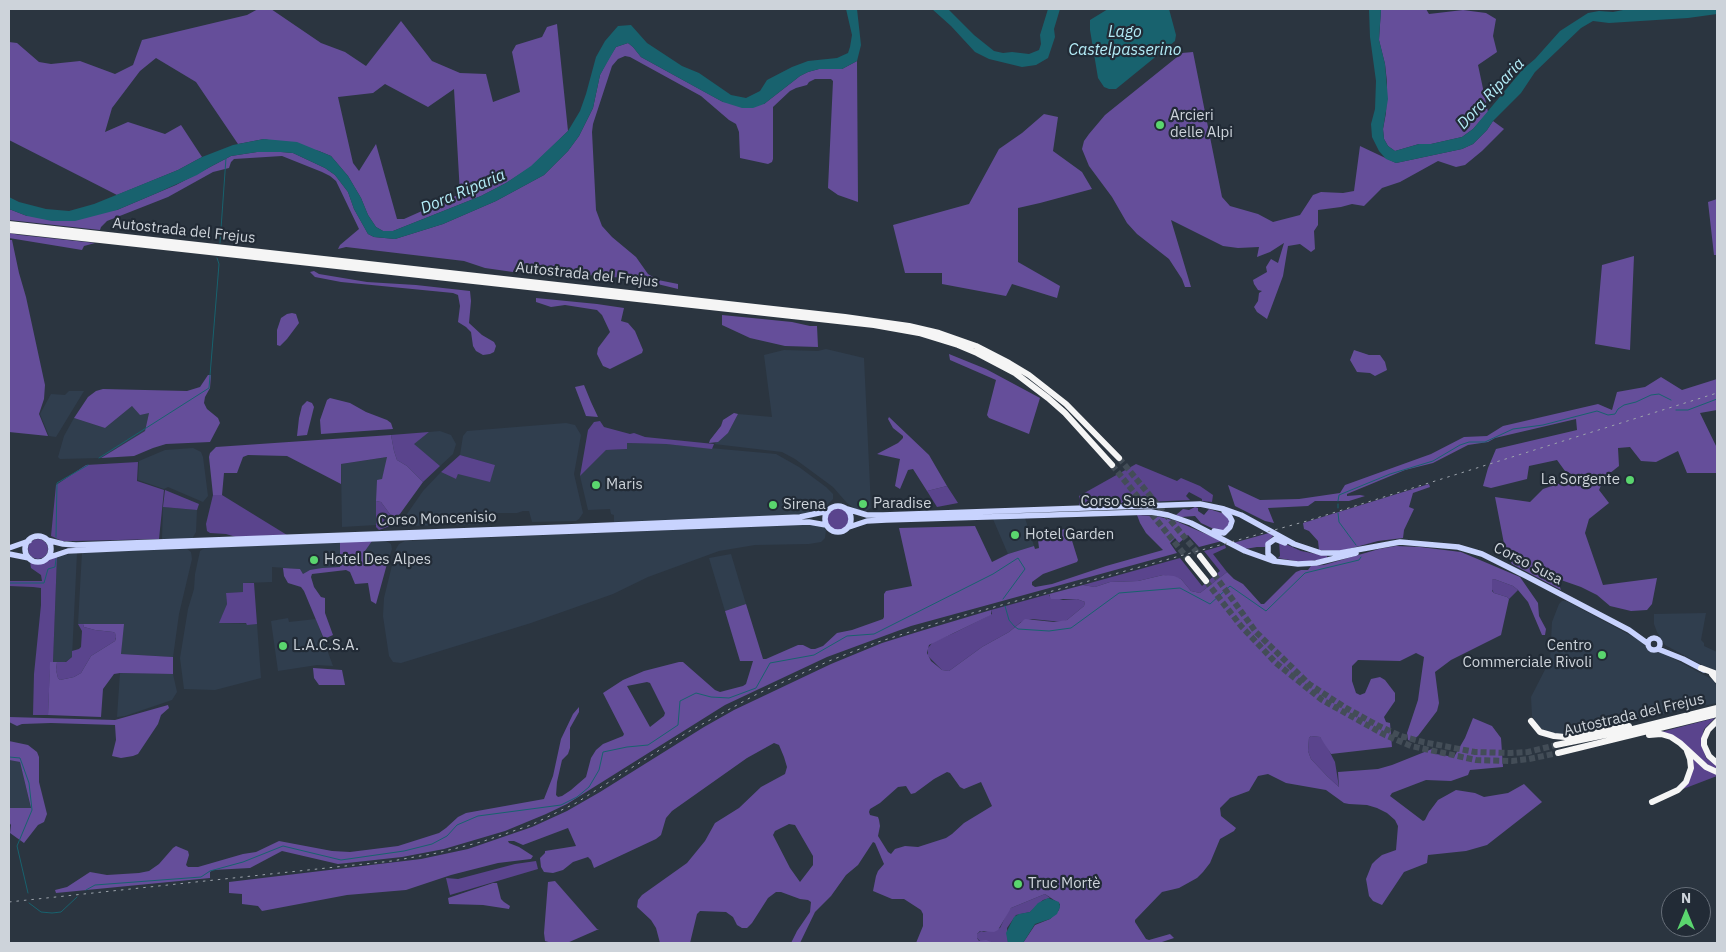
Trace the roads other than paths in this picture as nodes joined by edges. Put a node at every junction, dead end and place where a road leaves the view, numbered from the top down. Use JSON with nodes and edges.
{"nodes":[{"id":1,"x":9,"y":224,"type":"edge"},
{"id":2,"x":9,"y":230,"type":"edge"},
{"id":3,"x":349,"y":265,"type":"junction"},
{"id":4,"x":1119,"y":458,"type":"tunnel mouth"},
{"id":5,"x":1112,"y":465,"type":"tunnel mouth"},
{"id":6,"x":1208,"y":505,"type":"junction"},
{"id":7,"x":847,"y":509,"type":"junction"},
{"id":8,"x":828,"y":511,"type":"junction"},
{"id":9,"x":875,"y":518,"type":"junction"},
{"id":10,"x":1191,"y":523,"type":"junction"},
{"id":11,"x":826,"y":525,"type":"junction"},
{"id":12,"x":849,"y":527,"type":"junction"},
{"id":13,"x":47,"y":540,"type":"junction"},
{"id":14,"x":28,"y":541,"type":"junction"},
{"id":15,"x":1379,"y":545,"type":"junction"},
{"id":16,"x":9,"y":548,"type":"edge"},
{"id":17,"x":1308,"y":550,"type":"junction"},
{"id":18,"x":9,"y":554,"type":"edge"},
{"id":19,"x":1200,"y":556,"type":"tunnel mouth"},
{"id":20,"x":29,"y":558,"type":"junction"},
{"id":21,"x":47,"y":558,"type":"junction"},
{"id":22,"x":1188,"y":559,"type":"tunnel mouth"},
{"id":23,"x":1298,"y":564,"type":"junction"},
{"id":24,"x":1214,"y":574,"type":"tunnel mouth"},
{"id":25,"x":1206,"y":581,"type":"tunnel mouth"},
{"id":26,"x":1649,"y":641,"type":"junction"},
{"id":27,"x":1659,"y":646,"type":"junction"},
{"id":28,"x":1701,"y":668,"type":"joint"},
{"id":29,"x":1716,"y":676,"type":"edge"},
{"id":30,"x":1717,"y":708,"type":"edge"},
{"id":31,"x":1717,"y":714,"type":"edge"},
{"id":32,"x":1532,"y":720,"type":"dead end"},
{"id":33,"x":1717,"y":721,"type":"edge"},
{"id":34,"x":1662,"y":722,"type":"junction"},
{"id":35,"x":1556,"y":745,"type":"tunnel mouth"},
{"id":36,"x":1594,"y":745,"type":"junction"},
{"id":37,"x":1685,"y":748,"type":"junction"},
{"id":38,"x":1558,"y":753,"type":"tunnel mouth"},
{"id":39,"x":1717,"y":763,"type":"edge"},
{"id":40,"x":1717,"y":772,"type":"edge"},
{"id":41,"x":1652,"y":802,"type":"dead end"}],
"edges":[{"from":1,"to":3,"type":"highway","name":"Autostrada del Frejus"},
{"from":2,"to":3,"type":"highway","name":"Autostrada del Frejus"},
{"from":3,"to":4,"type":"highway","name":"Autostrada del Frejus"},
{"from":3,"to":5,"type":"highway","name":"Autostrada del Frejus"},
{"from":6,"to":9,"type":"main road","name":"Corso Susa"},
{"from":6,"to":10,"type":"main road"},
{"from":6,"to":17,"type":"main road","name":"Corso Susa"},
{"from":7,"to":8,"type":"main road"},
{"from":7,"to":9,"type":"main road"},
{"from":7,"to":12,"type":"main road"},
{"from":8,"to":11,"type":"main road"},
{"from":8,"to":13,"type":"main road","name":"Corso Moncenisio"},
{"from":9,"to":10,"type":"main road","name":"Corso Susa"},
{"from":9,"to":12,"type":"main road"},
{"from":10,"to":23,"type":"main road","name":"Corso Susa"},
{"from":11,"to":12,"type":"main road"},
{"from":11,"to":21,"type":"main road","name":"Corso Moncenisio"},
{"from":13,"to":14,"type":"main road"},
{"from":13,"to":21,"type":"main road"},
{"from":14,"to":16,"type":"main road"},
{"from":14,"to":20,"type":"main road"},
{"from":15,"to":17,"type":"main road","name":"Corso Susa"},
{"from":15,"to":23,"type":"main road","name":"Corso Susa"},
{"from":15,"to":26,"type":"main road","name":"Corso Susa"},
{"from":17,"to":23,"type":"main road"},
{"from":18,"to":20,"type":"main road"},
{"from":19,"to":24,"type":"highway"},
{"from":20,"to":21,"type":"main road"},
{"from":22,"to":25,"type":"highway"},
{"from":26,"to":27,"type":"main road"},
{"from":26,"to":27,"type":"main road"},
{"from":27,"to":28,"type":"main road"},
{"from":28,"to":29,"type":"highway"},
{"from":30,"to":34,"type":"highway","name":"Autostrada del Frejus"},
{"from":31,"to":36,"type":"highway","name":"Autostrada del Frejus"},
{"from":32,"to":34,"type":"highway"},
{"from":33,"to":39,"type":"highway"},
{"from":34,"to":35,"type":"highway","name":"Autostrada del Frejus"},
{"from":36,"to":37,"type":"highway"},
{"from":36,"to":38,"type":"highway","name":"Autostrada del Frejus"},
{"from":37,"to":40,"type":"highway"},
{"from":37,"to":41,"type":"highway"}]}
